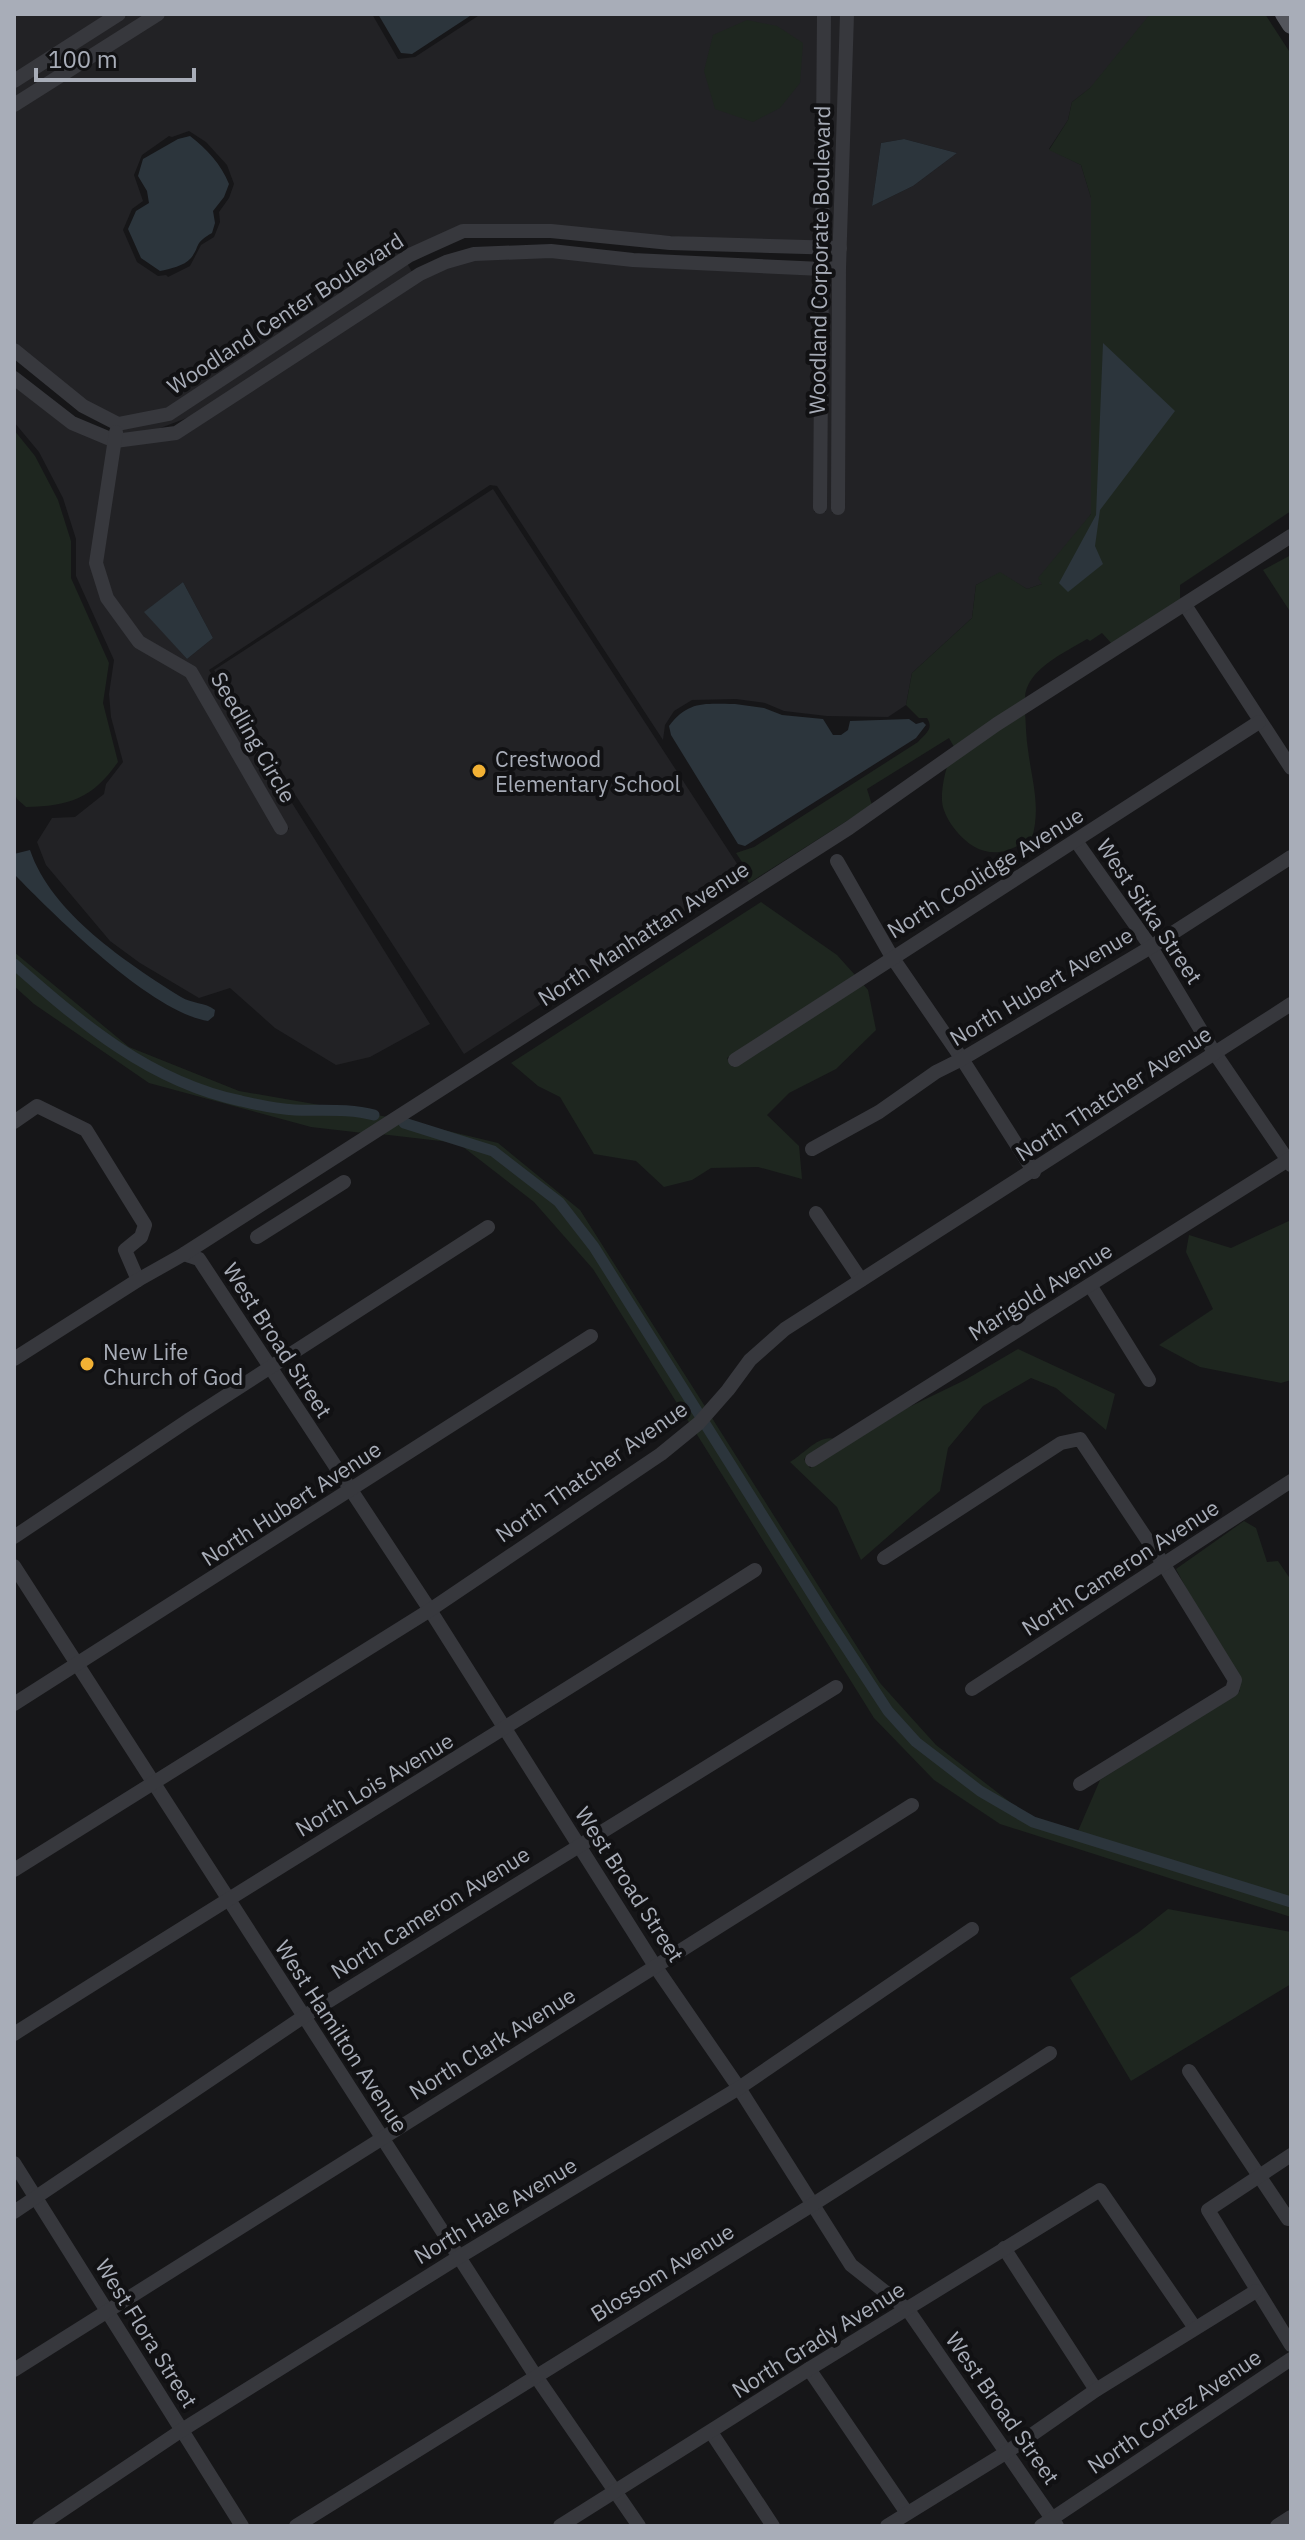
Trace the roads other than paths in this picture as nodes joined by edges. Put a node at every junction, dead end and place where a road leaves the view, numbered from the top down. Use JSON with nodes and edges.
{"nodes":[{"id":1,"x":119,"y":14,"type":"edge"},
{"id":2,"x":158,"y":14,"type":"edge"},
{"id":3,"x":824,"y":14,"type":"edge"},
{"id":4,"x":847,"y":14,"type":"edge"},
{"id":5,"x":1284,"y":14,"type":"edge"},
{"id":6,"x":1291,"y":25,"type":"edge"},
{"id":7,"x":14,"y":81,"type":"edge"},
{"id":8,"x":14,"y":105,"type":"edge"},
{"id":9,"x":613,"y":237,"type":"junction"},
{"id":10,"x":840,"y":248,"type":"junction"},
{"id":11,"x":822,"y":249,"type":"junction"},
{"id":12,"x":410,"y":255,"type":"junction"},
{"id":13,"x":611,"y":258,"type":"junction"},
{"id":14,"x":839,"y":268,"type":"junction"},
{"id":15,"x":822,"y":269,"type":"junction"},
{"id":16,"x":420,"y":274,"type":"junction"},
{"id":17,"x":14,"y":350,"type":"edge"},
{"id":18,"x":14,"y":378,"type":"edge"},
{"id":19,"x":118,"y":424,"type":"junction"},
{"id":20,"x":115,"y":441,"type":"junction"},
{"id":21,"x":820,"y":507,"type":"dead end"},
{"id":22,"x":838,"y":508,"type":"dead end"},
{"id":23,"x":1291,"y":536,"type":"edge"},
{"id":24,"x":1185,"y":605,"type":"junction"},
{"id":25,"x":1259,"y":722,"type":"junction"},
{"id":26,"x":1291,"y":768,"type":"edge"},
{"id":27,"x":281,"y":828,"type":"dead end"},
{"id":28,"x":1076,"y":841,"type":"junction"},
{"id":29,"x":1291,"y":857,"type":"edge"},
{"id":30,"x":837,"y":861,"type":"dead end"},
{"id":31,"x":1151,"y":947,"type":"junction"},
{"id":32,"x":892,"y":957,"type":"junction"},
{"id":33,"x":1291,"y":1004,"type":"edge"},
{"id":34,"x":1214,"y":1052,"type":"junction"},
{"id":35,"x":962,"y":1059,"type":"junction"},
{"id":36,"x":735,"y":1060,"type":"dead end"},
{"id":37,"x":14,"y":1122,"type":"edge"},
{"id":38,"x":812,"y":1149,"type":"dead end"},
{"id":39,"x":1290,"y":1161,"type":"edge"},
{"id":40,"x":1034,"y":1172,"type":"junction"},
{"id":41,"x":344,"y":1182,"type":"dead end"},
{"id":42,"x":287,"y":1188,"type":"junction"},
{"id":43,"x":301,"y":1209,"type":"junction"},
{"id":44,"x":816,"y":1213,"type":"dead end"},
{"id":45,"x":488,"y":1227,"type":"dead end"},
{"id":46,"x":257,"y":1237,"type":"dead end"},
{"id":47,"x":184,"y":1254,"type":"junction"},
{"id":48,"x":138,"y":1280,"type":"junction"},
{"id":49,"x":861,"y":1280,"type":"junction"},
{"id":50,"x":1090,"y":1285,"type":"junction"},
{"id":51,"x":591,"y":1336,"type":"dead end"},
{"id":52,"x":14,"y":1359,"type":"edge"},
{"id":53,"x":269,"y":1367,"type":"junction"},
{"id":54,"x":1149,"y":1380,"type":"dead end"},
{"id":55,"x":812,"y":1460,"type":"dead end"},
{"id":56,"x":1291,"y":1481,"type":"edge"},
{"id":57,"x":351,"y":1491,"type":"junction"},
{"id":58,"x":14,"y":1537,"type":"edge"},
{"id":59,"x":884,"y":1558,"type":"dead end"},
{"id":60,"x":1164,"y":1565,"type":"junction"},
{"id":61,"x":14,"y":1566,"type":"edge"},
{"id":62,"x":755,"y":1570,"type":"dead end"},
{"id":63,"x":430,"y":1610,"type":"junction"},
{"id":64,"x":79,"y":1664,"type":"junction"},
{"id":65,"x":836,"y":1687,"type":"dead end"},
{"id":66,"x":972,"y":1689,"type":"dead end"},
{"id":67,"x":14,"y":1704,"type":"edge"},
{"id":68,"x":505,"y":1730,"type":"junction"},
{"id":69,"x":154,"y":1784,"type":"junction"},
{"id":70,"x":1080,"y":1784,"type":"dead end"},
{"id":71,"x":912,"y":1805,"type":"dead end"},
{"id":72,"x":579,"y":1847,"type":"junction"},
{"id":73,"x":14,"y":1870,"type":"edge"},
{"id":74,"x":227,"y":1899,"type":"junction"},
{"id":75,"x":972,"y":1929,"type":"dead end"},
{"id":76,"x":655,"y":1966,"type":"junction"},
{"id":77,"x":303,"y":2017,"type":"junction"},
{"id":78,"x":14,"y":2034,"type":"edge"},
{"id":79,"x":1050,"y":2053,"type":"dead end"},
{"id":80,"x":1189,"y":2071,"type":"dead end"},
{"id":81,"x":739,"y":2088,"type":"junction"},
{"id":82,"x":381,"y":2138,"type":"junction"},
{"id":83,"x":1291,"y":2155,"type":"edge"},
{"id":84,"x":14,"y":2163,"type":"edge"},
{"id":85,"x":1260,"y":2176,"type":"junction"},
{"id":86,"x":36,"y":2197,"type":"junction"},
{"id":87,"x":812,"y":2205,"type":"junction"},
{"id":88,"x":14,"y":2212,"type":"edge"},
{"id":89,"x":1288,"y":2219,"type":"dead end"},
{"id":90,"x":1004,"y":2248,"type":"junction"},
{"id":91,"x":459,"y":2257,"type":"junction"},
{"id":92,"x":1256,"y":2291,"type":"junction"},
{"id":93,"x":908,"y":2310,"type":"junction"},
{"id":94,"x":107,"y":2311,"type":"junction"},
{"id":95,"x":1285,"y":2324,"type":"edge"},
{"id":96,"x":1195,"y":2328,"type":"junction"},
{"id":97,"x":1291,"y":2345,"type":"edge"},
{"id":98,"x":1291,"y":2359,"type":"edge"},
{"id":99,"x":809,"y":2369,"type":"junction"},
{"id":100,"x":14,"y":2370,"type":"edge"},
{"id":101,"x":535,"y":2375,"type":"junction"},
{"id":102,"x":1096,"y":2390,"type":"junction"},
{"id":103,"x":182,"y":2430,"type":"junction"},
{"id":104,"x":711,"y":2432,"type":"junction"},
{"id":105,"x":1007,"y":2452,"type":"junction"},
{"id":106,"x":615,"y":2490,"type":"junction"},
{"id":107,"x":907,"y":2513,"type":"junction"},
{"id":108,"x":1291,"y":2517,"type":"edge"},
{"id":109,"x":1050,"y":2524,"type":"edge"},
{"id":110,"x":39,"y":2526,"type":"edge"},
{"id":111,"x":242,"y":2526,"type":"edge"},
{"id":112,"x":296,"y":2526,"type":"edge"},
{"id":113,"x":560,"y":2526,"type":"edge"},
{"id":114,"x":639,"y":2526,"type":"edge"},
{"id":115,"x":773,"y":2526,"type":"edge"},
{"id":116,"x":887,"y":2526,"type":"edge"},
{"id":117,"x":1277,"y":2526,"type":"edge"}],
"edges":[{"from":1,"to":7,"type":"street"},
{"from":2,"to":8,"type":"street"},
{"from":3,"to":11,"type":"street","name":"Woodland Corporate Boulevard"},
{"from":4,"to":10,"type":"street","name":"Woodland Corporate Boulevard"},
{"from":5,"to":6,"type":"main road"},
{"from":9,"to":11,"type":"street","name":"Woodland Center Boulevard"},
{"from":9,"to":12,"type":"street","name":"Woodland Center Boulevard"},
{"from":9,"to":13,"type":"street"},
{"from":10,"to":11,"type":"street","name":"Woodland Center Boulevard"},
{"from":10,"to":14,"type":"street","name":"Woodland Corporate Boulevard"},
{"from":11,"to":15,"type":"street","name":"Woodland Corporate Boulevard"},
{"from":12,"to":16,"type":"street"},
{"from":12,"to":19,"type":"street","name":"Woodland Center Boulevard"},
{"from":13,"to":15,"type":"street","name":"Woodland Center Boulevard"},
{"from":13,"to":16,"type":"street","name":"Woodland Center Boulevard"},
{"from":14,"to":15,"type":"street","name":"Woodland Center Boulevard"},
{"from":14,"to":22,"type":"street","name":"Woodland Corporate Boulevard"},
{"from":15,"to":21,"type":"street","name":"Woodland Corporate Boulevard"},
{"from":16,"to":20,"type":"street","name":"Woodland Center Boulevard"},
{"from":17,"to":19,"type":"street"},
{"from":18,"to":20,"type":"street"},
{"from":19,"to":20,"type":"street","name":"Seedling Circle"},
{"from":20,"to":27,"type":"street","name":"Seedling Circle"},
{"from":23,"to":24,"type":"street","name":"North Manhattan Avenue"},
{"from":24,"to":25,"type":"street"},
{"from":24,"to":42,"type":"street","name":"North Manhattan Avenue"},
{"from":25,"to":26,"type":"street"},
{"from":25,"to":28,"type":"street","name":"North Coolidge Avenue"},
{"from":28,"to":31,"type":"street","name":"West Sitka Street"},
{"from":28,"to":32,"type":"street","name":"North Coolidge Avenue"},
{"from":29,"to":31,"type":"street","name":"North Hubert Avenue"},
{"from":30,"to":32,"type":"street"},
{"from":31,"to":34,"type":"street","name":"West Sitka Street"},
{"from":31,"to":35,"type":"street","name":"North Hubert Avenue"},
{"from":32,"to":35,"type":"street"},
{"from":32,"to":36,"type":"street","name":"North Coolidge Avenue"},
{"from":33,"to":34,"type":"street","name":"North Thatcher Avenue"},
{"from":34,"to":39,"type":"street","name":"West Sitka Street"},
{"from":34,"to":40,"type":"street","name":"North Thatcher Avenue"},
{"from":35,"to":38,"type":"street","name":"North Hubert Avenue"},
{"from":35,"to":40,"type":"street"},
{"from":37,"to":48,"type":"street"},
{"from":39,"to":50,"type":"street","name":"Marigold Avenue"},
{"from":40,"to":49,"type":"street","name":"North Thatcher Avenue"},
{"from":41,"to":43,"type":"street"},
{"from":42,"to":43,"type":"street"},
{"from":42,"to":47,"type":"street","name":"North Manhattan Avenue"},
{"from":43,"to":46,"type":"street"},
{"from":44,"to":49,"type":"street"},
{"from":45,"to":53,"type":"street"},
{"from":47,"to":48,"type":"street","name":"North Manhattan Avenue"},
{"from":47,"to":53,"type":"street","name":"West Broad Street"},
{"from":48,"to":52,"type":"street","name":"North Manhattan Avenue"},
{"from":49,"to":63,"type":"street","name":"North Thatcher Avenue"},
{"from":50,"to":54,"type":"street"},
{"from":50,"to":55,"type":"street","name":"Marigold Avenue"},
{"from":51,"to":57,"type":"street","name":"North Hubert Avenue"},
{"from":53,"to":57,"type":"street","name":"West Broad Street"},
{"from":53,"to":58,"type":"street"},
{"from":56,"to":60,"type":"street","name":"North Cameron Avenue"},
{"from":57,"to":63,"type":"street","name":"West Broad Street"},
{"from":57,"to":64,"type":"street","name":"North Hubert Avenue"},
{"from":59,"to":60,"type":"street"},
{"from":60,"to":66,"type":"street","name":"North Cameron Avenue"},
{"from":60,"to":70,"type":"street"},
{"from":61,"to":64,"type":"street","name":"West Hamilton Avenue"},
{"from":62,"to":68,"type":"street","name":"North Lois Avenue"},
{"from":63,"to":68,"type":"street","name":"West Broad Street"},
{"from":63,"to":69,"type":"street","name":"North Thatcher Avenue"},
{"from":64,"to":67,"type":"street","name":"North Hubert Avenue"},
{"from":64,"to":69,"type":"street","name":"West Hamilton Avenue"},
{"from":65,"to":72,"type":"street","name":"North Cameron Avenue"},
{"from":68,"to":72,"type":"street","name":"West Broad Street"},
{"from":68,"to":74,"type":"street","name":"North Lois Avenue"},
{"from":69,"to":73,"type":"street","name":"North Thatcher Avenue"},
{"from":69,"to":74,"type":"street","name":"West Hamilton Avenue"},
{"from":71,"to":76,"type":"street","name":"North Clark Avenue"},
{"from":72,"to":76,"type":"street","name":"West Broad Street"},
{"from":72,"to":77,"type":"street","name":"North Cameron Avenue"},
{"from":74,"to":77,"type":"street","name":"West Hamilton Avenue"},
{"from":74,"to":78,"type":"street","name":"North Lois Avenue"},
{"from":75,"to":81,"type":"street","name":"North Hale Avenue"},
{"from":76,"to":81,"type":"street","name":"West Broad Street"},
{"from":76,"to":82,"type":"street","name":"North Clark Avenue"},
{"from":77,"to":82,"type":"street","name":"West Hamilton Avenue"},
{"from":77,"to":86,"type":"street","name":"North Cameron Avenue"},
{"from":79,"to":87,"type":"street","name":"Blossom Avenue"},
{"from":80,"to":85,"type":"street"},
{"from":81,"to":87,"type":"street","name":"West Broad Street"},
{"from":81,"to":91,"type":"street","name":"North Hale Avenue"},
{"from":82,"to":91,"type":"street","name":"West Hamilton Avenue"},
{"from":82,"to":94,"type":"street","name":"North Clark Avenue"},
{"from":83,"to":85,"type":"street"},
{"from":84,"to":86,"type":"street","name":"West Flora Street"},
{"from":85,"to":89,"type":"street"},
{"from":85,"to":92,"type":"street"},
{"from":86,"to":88,"type":"street","name":"North Cameron Avenue"},
{"from":86,"to":94,"type":"street","name":"West Flora Street"},
{"from":87,"to":93,"type":"street","name":"West Broad Street"},
{"from":87,"to":101,"type":"street","name":"Blossom Avenue"},
{"from":90,"to":93,"type":"street","name":"North Grady Avenue"},
{"from":90,"to":96,"type":"street","name":"North Grady Avenue"},
{"from":90,"to":102,"type":"street"},
{"from":91,"to":101,"type":"street","name":"West Hamilton Avenue"},
{"from":91,"to":103,"type":"street","name":"North Hale Avenue"},
{"from":92,"to":95,"type":"street"},
{"from":92,"to":96,"type":"street"},
{"from":93,"to":99,"type":"street","name":"North Grady Avenue"},
{"from":93,"to":105,"type":"street","name":"West Broad Street"},
{"from":94,"to":100,"type":"street","name":"North Clark Avenue"},
{"from":94,"to":103,"type":"street","name":"West Flora Street"},
{"from":95,"to":97,"type":"street"},
{"from":96,"to":102,"type":"street"},
{"from":98,"to":109,"type":"street","name":"North Cortez Avenue"},
{"from":99,"to":104,"type":"street","name":"North Grady Avenue"},
{"from":99,"to":107,"type":"street"},
{"from":101,"to":106,"type":"street","name":"West Hamilton Avenue"},
{"from":101,"to":112,"type":"street","name":"Blossom Avenue"},
{"from":102,"to":105,"type":"street"},
{"from":103,"to":110,"type":"street","name":"North Hale Avenue"},
{"from":103,"to":111,"type":"street","name":"West Flora Street"},
{"from":104,"to":106,"type":"street","name":"North Grady Avenue"},
{"from":104,"to":115,"type":"street"},
{"from":105,"to":107,"type":"street"},
{"from":105,"to":109,"type":"street","name":"West Broad Street"},
{"from":106,"to":113,"type":"street","name":"North Grady Avenue"},
{"from":106,"to":114,"type":"street","name":"West Hamilton Avenue"},
{"from":107,"to":116,"type":"street"},
{"from":108,"to":117,"type":"street"}]}
